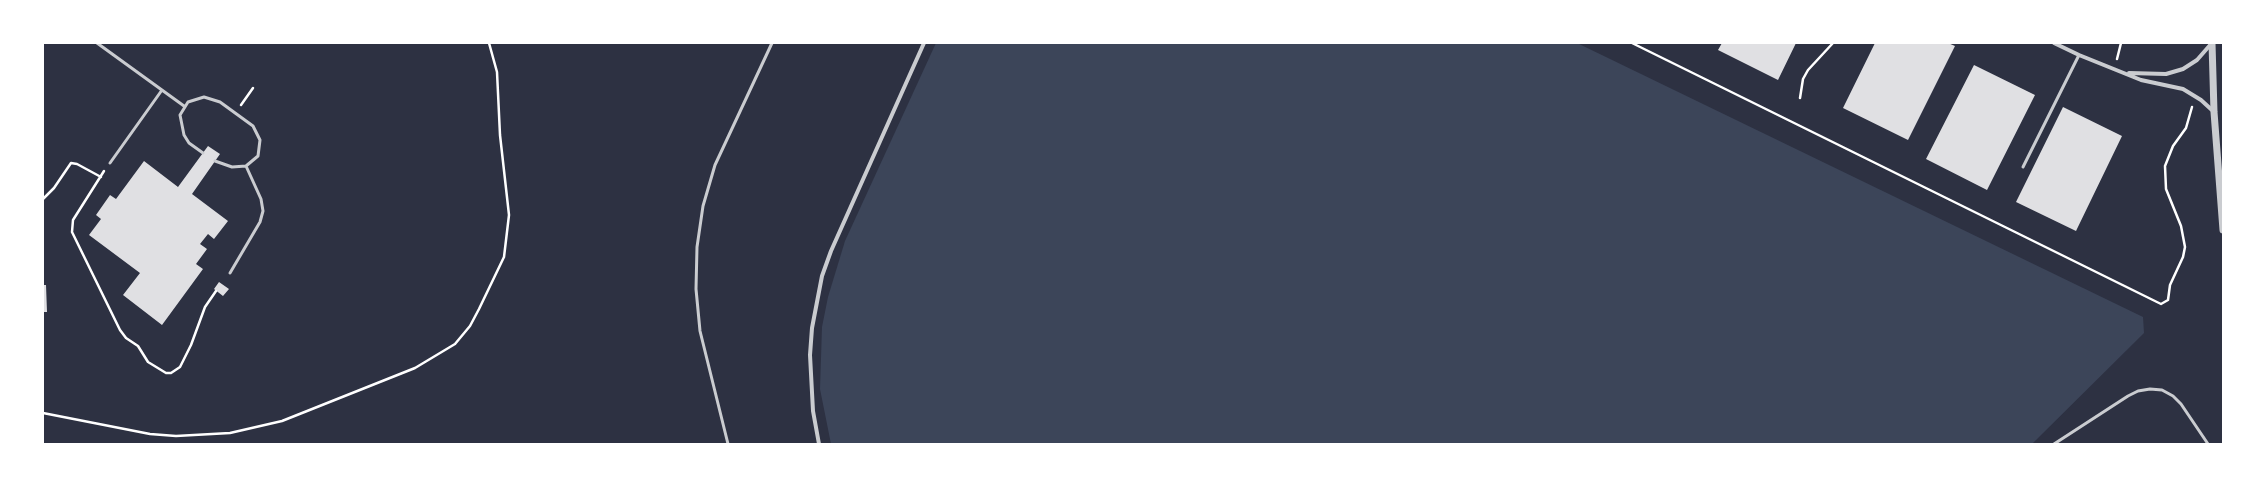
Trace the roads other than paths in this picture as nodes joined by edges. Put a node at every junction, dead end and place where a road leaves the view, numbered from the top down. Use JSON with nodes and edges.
{"nodes":[{"id":1,"x":97,"y":43,"type":"edge"},
{"id":2,"x":772,"y":43,"type":"edge"},
{"id":3,"x":924,"y":43,"type":"edge"},
{"id":4,"x":2054,"y":43,"type":"edge"},
{"id":5,"x":2212,"y":43,"type":"edge"},
{"id":6,"x":2079,"y":55,"type":"junction"},
{"id":7,"x":2126,"y":74,"type":"junction"},
{"id":8,"x":162,"y":90,"type":"junction"},
{"id":9,"x":184,"y":106,"type":"junction"},
{"id":10,"x":2214,"y":112,"type":"junction"},
{"id":11,"x":203,"y":153,"type":"dead end"},
{"id":12,"x":215,"y":162,"type":"dead end"},
{"id":13,"x":110,"y":163,"type":"road end"},
{"id":14,"x":246,"y":166,"type":"junction"},
{"id":15,"x":2023,"y":167,"type":"dead end"},
{"id":16,"x":2223,"y":230,"type":"edge"},
{"id":17,"x":230,"y":273,"type":"dead end"},
{"id":18,"x":728,"y":444,"type":"edge"},
{"id":19,"x":819,"y":444,"type":"edge"},
{"id":20,"x":2054,"y":444,"type":"edge"},
{"id":21,"x":2208,"y":444,"type":"edge"}],
"edges":[{"from":1,"to":8,"type":"lane"},
{"from":2,"to":18,"type":"lane"},
{"from":3,"to":19,"type":"street"},
{"from":4,"to":6,"type":"street"},
{"from":5,"to":7,"type":"street"},
{"from":5,"to":10,"type":"street"},
{"from":6,"to":7,"type":"street"},
{"from":6,"to":15,"type":"lane"},
{"from":7,"to":10,"type":"street"},
{"from":8,"to":9,"type":"lane"},
{"from":8,"to":13,"type":"lane"},
{"from":9,"to":11,"type":"lane"},
{"from":9,"to":14,"type":"lane"},
{"from":10,"to":16,"type":"street"},
{"from":12,"to":14,"type":"lane"},
{"from":14,"to":17,"type":"lane"},
{"from":20,"to":21,"type":"lane"}]}
